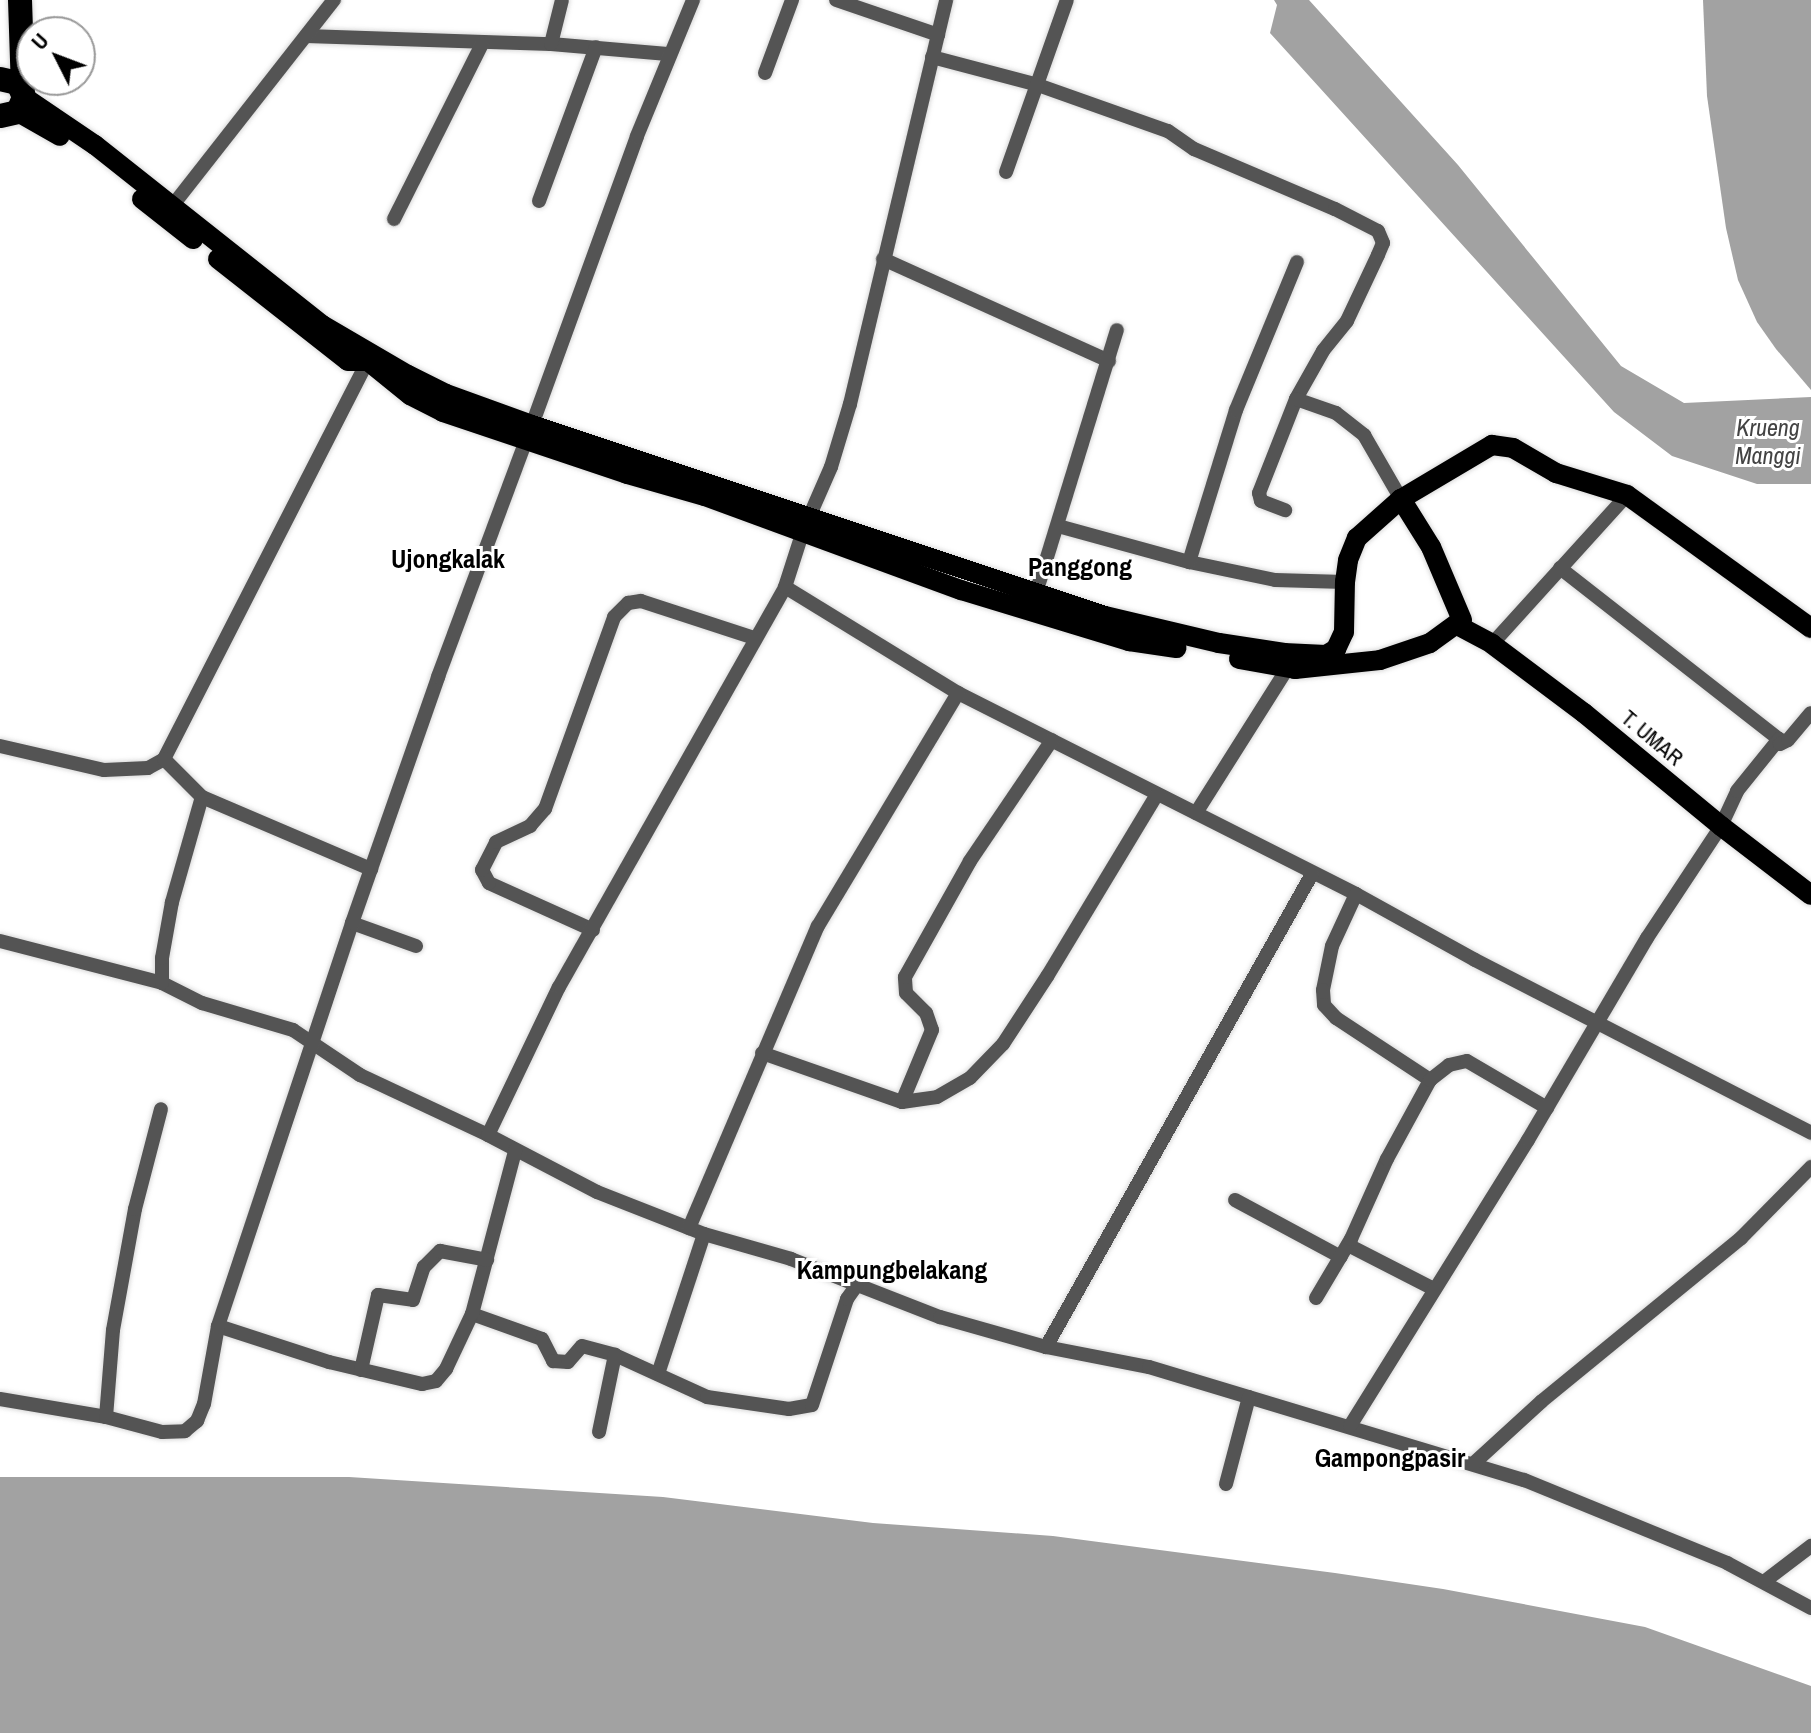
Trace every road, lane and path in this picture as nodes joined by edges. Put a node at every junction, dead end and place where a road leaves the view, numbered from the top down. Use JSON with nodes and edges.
{"nodes":[{"id":1,"x":20,"y":0,"type":"edge"},
{"id":2,"x":334,"y":0,"type":"edge"},
{"id":3,"x":562,"y":0,"type":"edge"},
{"id":4,"x":693,"y":0,"type":"edge"},
{"id":5,"x":792,"y":0,"type":"edge"},
{"id":6,"x":836,"y":0,"type":"edge"},
{"id":7,"x":946,"y":0,"type":"edge"},
{"id":8,"x":1067,"y":0,"type":"edge"},
{"id":9,"x":938,"y":35,"type":"junction"},
{"id":10,"x":306,"y":36,"type":"junction"},
{"id":11,"x":482,"y":44,"type":"junction"},
{"id":12,"x":551,"y":44,"type":"junction"},
{"id":13,"x":596,"y":47,"type":"junction"},
{"id":14,"x":668,"y":54,"type":"junction"},
{"id":15,"x":932,"y":57,"type":"junction"},
{"id":16,"x":765,"y":73,"type":"dead end"},
{"id":17,"x":0,"y":79,"type":"edge"},
{"id":18,"x":1035,"y":84,"type":"junction"},
{"id":19,"x":12,"y":108,"type":"edge"},
{"id":20,"x":1006,"y":172,"type":"dead end"},
{"id":21,"x":539,"y":201,"type":"dead end"},
{"id":22,"x":173,"y":205,"type":"junction"},
{"id":23,"x":394,"y":219,"type":"dead end"},
{"id":24,"x":883,"y":259,"type":"junction"},
{"id":25,"x":1297,"y":262,"type":"dead end"},
{"id":26,"x":1117,"y":330,"type":"dead end"},
{"id":27,"x":368,"y":361,"type":"junction"},
{"id":28,"x":1109,"y":361,"type":"junction"},
{"id":29,"x":1296,"y":399,"type":"junction"},
{"id":30,"x":529,"y":433,"type":"junction"},
{"id":31,"x":1627,"y":495,"type":"junction"},
{"id":32,"x":1401,"y":499,"type":"junction"},
{"id":33,"x":1285,"y":510,"type":"dead end"},
{"id":34,"x":808,"y":524,"type":"junction"},
{"id":35,"x":1058,"y":526,"type":"junction"},
{"id":36,"x":1189,"y":562,"type":"junction"},
{"id":37,"x":1560,"y":568,"type":"junction"},
{"id":38,"x":1345,"y":582,"type":"junction"},
{"id":39,"x":785,"y":587,"type":"junction"},
{"id":40,"x":1036,"y":593,"type":"junction"},
{"id":41,"x":1457,"y":625,"type":"junction"},
{"id":42,"x":1811,"y":628,"type":"edge"},
{"id":43,"x":754,"y":638,"type":"junction"},
{"id":44,"x":1492,"y":644,"type":"junction"},
{"id":45,"x":1287,"y":669,"type":"junction"},
{"id":46,"x":958,"y":693,"type":"junction"},
{"id":47,"x":1811,"y":713,"type":"edge"},
{"id":48,"x":1779,"y":739,"type":"junction"},
{"id":49,"x":1052,"y":740,"type":"junction"},
{"id":50,"x":0,"y":746,"type":"edge"},
{"id":51,"x":164,"y":759,"type":"junction"},
{"id":52,"x":1157,"y":794,"type":"junction"},
{"id":53,"x":202,"y":797,"type":"junction"},
{"id":54,"x":1196,"y":813,"type":"junction"},
{"id":55,"x":1721,"y":826,"type":"junction"},
{"id":56,"x":371,"y":869,"type":"junction"},
{"id":57,"x":1312,"y":874,"type":"junction"},
{"id":58,"x":1356,"y":894,"type":"junction"},
{"id":59,"x":1811,"y":895,"type":"edge"},
{"id":60,"x":352,"y":923,"type":"junction"},
{"id":61,"x":593,"y":930,"type":"junction"},
{"id":62,"x":0,"y":941,"type":"edge"},
{"id":63,"x":416,"y":946,"type":"dead end"},
{"id":64,"x":162,"y":983,"type":"junction"},
{"id":65,"x":1597,"y":1021,"type":"junction"},
{"id":66,"x":314,"y":1043,"type":"junction"},
{"id":67,"x":762,"y":1053,"type":"junction"},
{"id":68,"x":1430,"y":1080,"type":"junction"},
{"id":69,"x":902,"y":1102,"type":"junction"},
{"id":70,"x":1547,"y":1108,"type":"junction"},
{"id":71,"x":161,"y":1109,"type":"dead end"},
{"id":72,"x":1811,"y":1133,"type":"edge"},
{"id":73,"x":488,"y":1135,"type":"junction"},
{"id":74,"x":515,"y":1151,"type":"junction"},
{"id":75,"x":1811,"y":1167,"type":"edge"},
{"id":76,"x":1235,"y":1200,"type":"dead end"},
{"id":77,"x":689,"y":1228,"type":"junction"},
{"id":78,"x":704,"y":1234,"type":"junction"},
{"id":79,"x":1344,"y":1251,"type":"junction"},
{"id":80,"x":487,"y":1260,"type":"junction"},
{"id":81,"x":856,"y":1286,"type":"junction"},
{"id":82,"x":1434,"y":1289,"type":"junction"},
{"id":83,"x":1316,"y":1298,"type":"dead end"},
{"id":84,"x":472,"y":1314,"type":"junction"},
{"id":85,"x":218,"y":1326,"type":"junction"},
{"id":86,"x":1046,"y":1347,"type":"junction"},
{"id":87,"x":615,"y":1355,"type":"junction"},
{"id":88,"x":361,"y":1370,"type":"junction"},
{"id":89,"x":658,"y":1374,"type":"junction"},
{"id":90,"x":1249,"y":1397,"type":"junction"},
{"id":91,"x":0,"y":1399,"type":"edge"},
{"id":92,"x":106,"y":1417,"type":"junction"},
{"id":93,"x":1350,"y":1426,"type":"junction"},
{"id":94,"x":599,"y":1432,"type":"dead end"},
{"id":95,"x":1473,"y":1464,"type":"junction"},
{"id":96,"x":1226,"y":1484,"type":"dead end"},
{"id":97,"x":1811,"y":1546,"type":"edge"},
{"id":98,"x":1765,"y":1581,"type":"junction"},
{"id":99,"x":1811,"y":1608,"type":"edge"}],
"edges":[{"from":1,"to":19,"type":"highway"},
{"from":2,"to":10,"type":"street"},
{"from":3,"to":12,"type":"street"},
{"from":4,"to":14,"type":"street"},
{"from":5,"to":16,"type":"street"},
{"from":6,"to":9,"type":"street"},
{"from":7,"to":9,"type":"street"},
{"from":8,"to":18,"type":"street"},
{"from":9,"to":15,"type":"street"},
{"from":10,"to":11,"type":"street"},
{"from":10,"to":22,"type":"street"},
{"from":11,"to":12,"type":"street"},
{"from":11,"to":23,"type":"street"},
{"from":12,"to":13,"type":"street"},
{"from":13,"to":14,"type":"street"},
{"from":13,"to":21,"type":"street"},
{"from":14,"to":30,"type":"street"},
{"from":15,"to":18,"type":"street"},
{"from":15,"to":24,"type":"street"},
{"from":17,"to":19,"type":"highway"},
{"from":18,"to":20,"type":"street"},
{"from":18,"to":29,"type":"street"},
{"from":19,"to":22,"type":"main road"},
{"from":19,"to":27,"type":"main road"},
{"from":22,"to":30,"type":"main road"},
{"from":24,"to":28,"type":"street"},
{"from":24,"to":34,"type":"street"},
{"from":25,"to":36,"type":"street"},
{"from":26,"to":28,"type":"street"},
{"from":27,"to":30,"type":"main road"},
{"from":27,"to":51,"type":"street"},
{"from":28,"to":35,"type":"street"},
{"from":29,"to":32,"type":"street"},
{"from":29,"to":33,"type":"street"},
{"from":30,"to":34,"type":"main road"},
{"from":30,"to":56,"type":"street"},
{"from":31,"to":32,"type":"main road"},
{"from":31,"to":37,"type":"street"},
{"from":31,"to":42,"type":"main road"},
{"from":32,"to":38,"type":"main road"},
{"from":32,"to":41,"type":"main road"},
{"from":34,"to":39,"type":"street"},
{"from":34,"to":40,"type":"main road"},
{"from":34,"to":45,"type":"main road"},
{"from":35,"to":36,"type":"street"},
{"from":35,"to":40,"type":"street"},
{"from":36,"to":38,"type":"street"},
{"from":37,"to":44,"type":"street"},
{"from":37,"to":48,"type":"street"},
{"from":38,"to":40,"type":"main road"},
{"from":39,"to":43,"type":"street"},
{"from":39,"to":46,"type":"street"},
{"from":41,"to":44,"type":"main road","name":"T. UMAR"},
{"from":41,"to":45,"type":"main road"},
{"from":43,"to":61,"type":"street"},
{"from":43,"to":61,"type":"street"},
{"from":44,"to":55,"type":"main road","name":"T. UMAR"},
{"from":45,"to":54,"type":"street"},
{"from":46,"to":49,"type":"street"},
{"from":46,"to":67,"type":"street"},
{"from":47,"to":48,"type":"street"},
{"from":48,"to":55,"type":"street"},
{"from":49,"to":52,"type":"street"},
{"from":49,"to":69,"type":"street"},
{"from":50,"to":51,"type":"street"},
{"from":51,"to":53,"type":"street"},
{"from":52,"to":54,"type":"street"},
{"from":52,"to":69,"type":"street"},
{"from":53,"to":56,"type":"street"},
{"from":53,"to":64,"type":"street"},
{"from":54,"to":57,"type":"street"},
{"from":55,"to":59,"type":"main road","name":"T. UMAR"},
{"from":55,"to":65,"type":"street"},
{"from":56,"to":60,"type":"street"},
{"from":57,"to":58,"type":"street"},
{"from":57,"to":86,"type":"street"},
{"from":58,"to":65,"type":"street"},
{"from":58,"to":68,"type":"street"},
{"from":60,"to":63,"type":"street"},
{"from":60,"to":66,"type":"street"},
{"from":61,"to":73,"type":"street"},
{"from":62,"to":64,"type":"street"},
{"from":64,"to":66,"type":"street"},
{"from":65,"to":70,"type":"street"},
{"from":65,"to":72,"type":"street"},
{"from":66,"to":73,"type":"street"},
{"from":66,"to":85,"type":"street"},
{"from":67,"to":69,"type":"street"},
{"from":67,"to":77,"type":"street"},
{"from":68,"to":70,"type":"street"},
{"from":68,"to":79,"type":"street"},
{"from":70,"to":82,"type":"street"},
{"from":71,"to":92,"type":"street"},
{"from":73,"to":74,"type":"street"},
{"from":74,"to":77,"type":"street"},
{"from":74,"to":80,"type":"street"},
{"from":75,"to":95,"type":"street"},
{"from":76,"to":79,"type":"street"},
{"from":77,"to":78,"type":"street"},
{"from":78,"to":81,"type":"street"},
{"from":78,"to":89,"type":"street"},
{"from":79,"to":82,"type":"street"},
{"from":79,"to":83,"type":"street"},
{"from":80,"to":84,"type":"street"},
{"from":80,"to":88,"type":"street"},
{"from":81,"to":86,"type":"street"},
{"from":81,"to":89,"type":"street"},
{"from":82,"to":93,"type":"street"},
{"from":84,"to":87,"type":"street"},
{"from":84,"to":88,"type":"street"},
{"from":85,"to":88,"type":"street"},
{"from":85,"to":92,"type":"street"},
{"from":86,"to":90,"type":"street"},
{"from":87,"to":89,"type":"street"},
{"from":87,"to":94,"type":"street"},
{"from":90,"to":93,"type":"street"},
{"from":90,"to":96,"type":"street"},
{"from":91,"to":92,"type":"street"},
{"from":93,"to":95,"type":"street"},
{"from":95,"to":98,"type":"street"},
{"from":97,"to":98,"type":"street"},
{"from":98,"to":99,"type":"street"}]}
